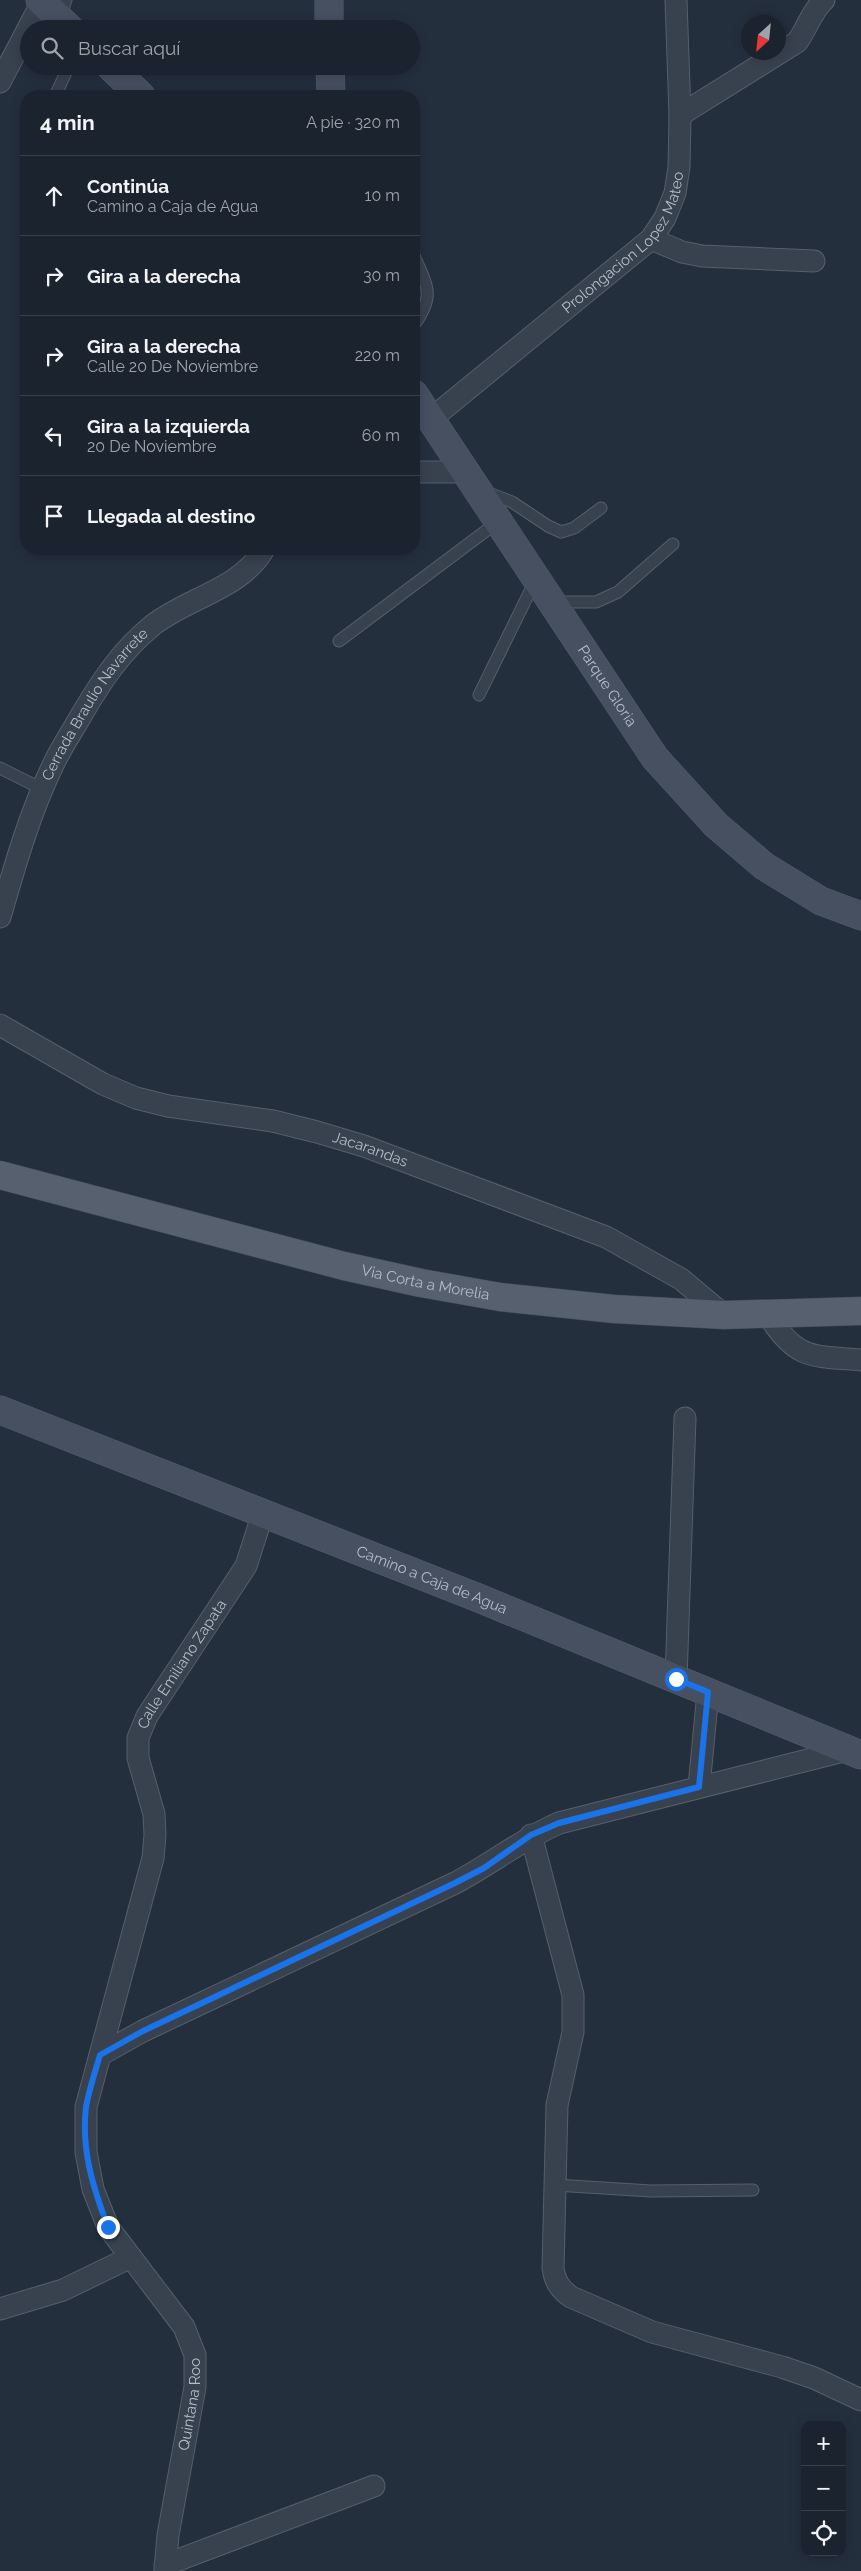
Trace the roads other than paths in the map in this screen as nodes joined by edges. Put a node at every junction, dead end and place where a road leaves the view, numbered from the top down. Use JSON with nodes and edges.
{"nodes":[{"id":1,"x":329,"y":0,"type":"edge"},
{"id":2,"x":676,"y":0,"type":"edge"},
{"id":3,"x":824,"y":0,"type":"edge"},
{"id":4,"x":56,"y":10,"type":"edge"},
{"id":5,"x":48,"y":20,"type":"edge"},
{"id":6,"x":329,"y":20,"type":"edge"},
{"id":7,"x":20,"y":56,"type":"edge"},
{"id":8,"x":65,"y":75,"type":"edge"},
{"id":9,"x":119,"y":75,"type":"edge"},
{"id":10,"x":330,"y":75,"type":"edge"},
{"id":11,"x":0,"y":82,"type":"edge"},
{"id":12,"x":58,"y":90,"type":"edge"},
{"id":13,"x":135,"y":90,"type":"edge"},
{"id":14,"x":331,"y":90,"type":"edge"},
{"id":15,"x":680,"y":115,"type":"junction"},
{"id":16,"x":651,"y":239,"type":"junction"},
{"id":17,"x":814,"y":261,"type":"dead end"},
{"id":18,"x":420,"y":270,"type":"edge"},
{"id":19,"x":420,"y":316,"type":"edge"},
{"id":20,"x":420,"y":403,"type":"edge"},
{"id":21,"x":431,"y":419,"type":"junction"},
{"id":22,"x":420,"y":473,"type":"edge"},
{"id":23,"x":473,"y":481,"type":"junction"},
{"id":24,"x":601,"y":508,"type":"dead end"},
{"id":25,"x":499,"y":520,"type":"junction"},
{"id":26,"x":673,"y":544,"type":"dead end"},
{"id":27,"x":260,"y":555,"type":"edge"},
{"id":28,"x":536,"y":579,"type":"junction"},
{"id":29,"x":552,"y":602,"type":"junction"},
{"id":30,"x":339,"y":641,"type":"dead end"},
{"id":31,"x":479,"y":695,"type":"dead end"},
{"id":32,"x":0,"y":768,"type":"edge"},
{"id":33,"x":42,"y":789,"type":"junction"},
{"id":34,"x":9,"y":855,"type":"edge"},
{"id":35,"x":861,"y":916,"type":"edge"},
{"id":36,"x":0,"y":918,"type":"edge"},
{"id":37,"x":0,"y":1025,"type":"edge"},
{"id":38,"x":0,"y":1175,"type":"edge"},
{"id":39,"x":861,"y":1312,"type":"edge"},
{"id":40,"x":724,"y":1315,"type":"junction"},
{"id":41,"x":769,"y":1316,"type":"junction"},
{"id":42,"x":861,"y":1360,"type":"edge"},
{"id":43,"x":1,"y":1412,"type":"edge"},
{"id":44,"x":685,"y":1418,"type":"dead end"},
{"id":45,"x":263,"y":1513,"type":"junction"},
{"id":46,"x":676,"y":1679,"type":"junction"},
{"id":47,"x":708,"y":1692,"type":"junction"},
{"id":48,"x":854,"y":1753,"type":"edge"},
{"id":49,"x":699,"y":1787,"type":"junction"},
{"id":50,"x":531,"y":1835,"type":"junction"},
{"id":51,"x":100,"y":2055,"type":"junction"},
{"id":52,"x":555,"y":2185,"type":"junction"},
{"id":53,"x":753,"y":2190,"type":"dead end"},
{"id":54,"x":131,"y":2257,"type":"junction"},
{"id":55,"x":0,"y":2309,"type":"edge"},
{"id":56,"x":861,"y":2400,"type":"edge"},
{"id":57,"x":374,"y":2486,"type":"dead end"},
{"id":58,"x":165,"y":2568,"type":"edge"}],
"edges":[{"from":1,"to":6,"type":"main road"},
{"from":2,"to":15,"type":"street","name":"Prolongacion Lopez Mateo"},
{"from":3,"to":15,"type":"street"},
{"from":4,"to":5,"type":"street"},
{"from":7,"to":11,"type":"street"},
{"from":8,"to":12,"type":"lane"},
{"from":9,"to":13,"type":"main road"},
{"from":10,"to":14,"type":"main road"},
{"from":15,"to":16,"type":"street","name":"Prolongacion Lopez Mateo"},
{"from":16,"to":17,"type":"street"},
{"from":16,"to":21,"type":"street","name":"Prolongacion Lopez Mateo"},
{"from":18,"to":19,"type":"lane"},
{"from":20,"to":21,"type":"main road","name":"Parque Gloria"},
{"from":21,"to":23,"type":"main road","name":"Parque Gloria"},
{"from":22,"to":23,"type":"street"},
{"from":23,"to":24,"type":"lane"},
{"from":23,"to":25,"type":"main road","name":"Parque Gloria"},
{"from":25,"to":28,"type":"main road","name":"Parque Gloria"},
{"from":25,"to":30,"type":"lane"},
{"from":26,"to":29,"type":"lane"},
{"from":27,"to":33,"type":"street","name":"Cerrada Braulio Navarrete"},
{"from":28,"to":29,"type":"main road","name":"Parque Gloria"},
{"from":28,"to":31,"type":"lane"},
{"from":29,"to":35,"type":"main road","name":"Parque Gloria"},
{"from":32,"to":33,"type":"lane"},
{"from":33,"to":34,"type":"street","name":"Cerrada Braulio Navarrete"},
{"from":34,"to":36,"type":"street","name":"Cerrada Braulio Navarrete"},
{"from":37,"to":40,"type":"street","name":"Jacarandas"},
{"from":38,"to":40,"type":"main road","name":"Via Corta a Morelia"},
{"from":39,"to":41,"type":"main road","name":"Via Corta a Morelia"},
{"from":40,"to":41,"type":"main road","name":"Via Corta a Morelia"},
{"from":41,"to":42,"type":"street"},
{"from":43,"to":45,"type":"main road","name":"Camino a Caja de Agua"},
{"from":44,"to":46,"type":"street"},
{"from":45,"to":46,"type":"main road","name":"Camino a Caja de Agua"},
{"from":45,"to":51,"type":"street","name":"Calle Emiliano Zapata"},
{"from":46,"to":47,"type":"main road","name":"Camino a Caja de Agua"},
{"from":47,"to":48,"type":"main road","name":"Camino a Caja de Agua"},
{"from":47,"to":49,"type":"street"},
{"from":48,"to":49,"type":"street"},
{"from":49,"to":50,"type":"street"},
{"from":50,"to":51,"type":"street"},
{"from":50,"to":52,"type":"street"},
{"from":51,"to":54,"type":"street","name":"Calle Emiliano Zapata"},
{"from":52,"to":53,"type":"lane"},
{"from":52,"to":56,"type":"street"},
{"from":54,"to":55,"type":"street"},
{"from":54,"to":58,"type":"street","name":"Quintana Roo"},
{"from":57,"to":58,"type":"street"}]}
